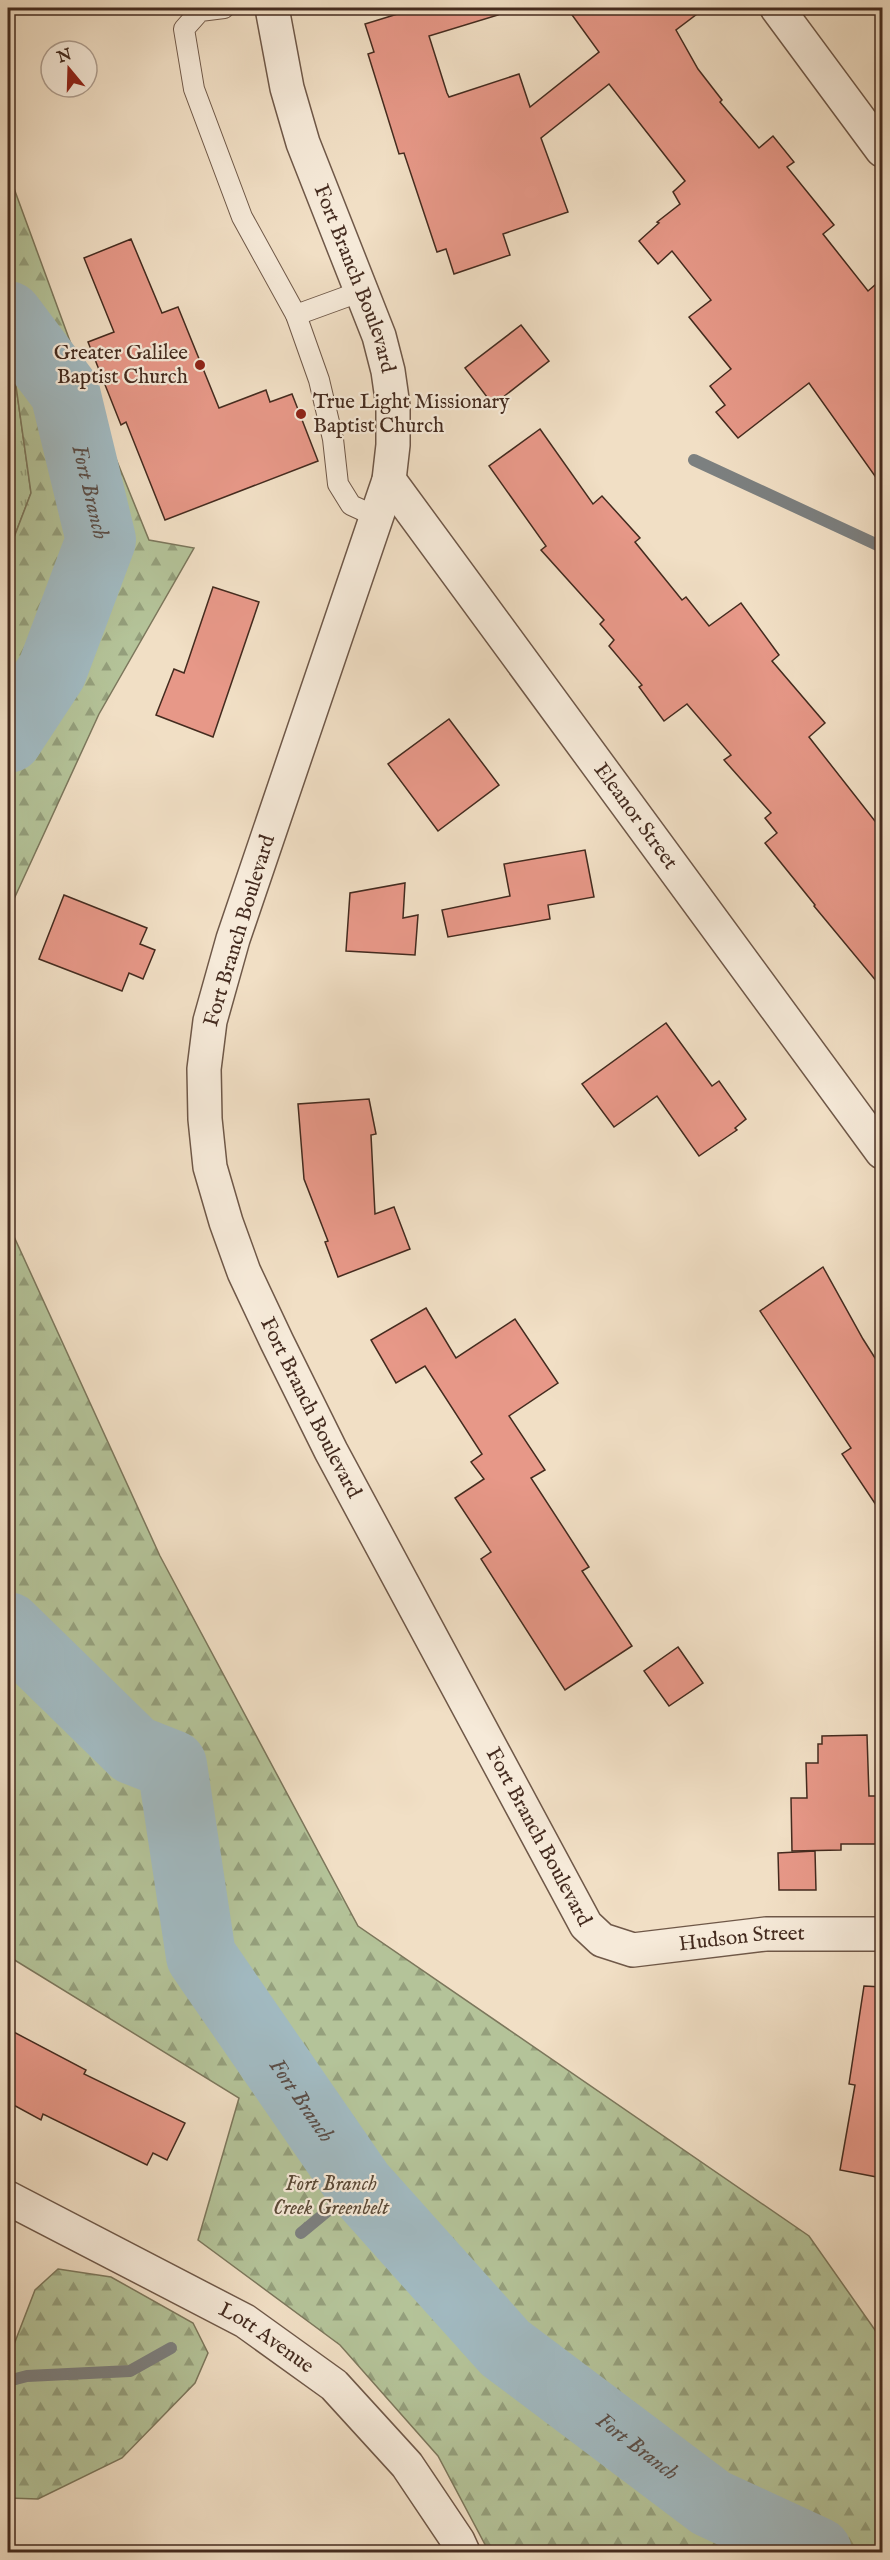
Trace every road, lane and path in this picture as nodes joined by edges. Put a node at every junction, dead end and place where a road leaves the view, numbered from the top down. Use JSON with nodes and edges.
{"nodes":[{"id":1,"x":224,"y":8,"type":"edge"},
{"id":2,"x":272,"y":8,"type":"edge"},
{"id":3,"x":777,"y":8,"type":"edge"},
{"id":4,"x":882,"y":150,"type":"edge"},
{"id":5,"x":362,"y":291,"type":"junction"},
{"id":6,"x":296,"y":315,"type":"junction"},
{"id":7,"x":389,"y":480,"type":"junction"},
{"id":8,"x":376,"y":517,"type":"junction"},
{"id":9,"x":882,"y":1152,"type":"edge"},
{"id":10,"x":882,"y":1934,"type":"edge"},
{"id":11,"x":602,"y":1940,"type":"joint"},
{"id":12,"x":8,"y":2198,"type":"edge"},
{"id":13,"x":463,"y":2553,"type":"edge"}],
"edges":[{"from":1,"to":6,"type":"lane"},
{"from":2,"to":5,"type":"street","name":"Fort Branch Boulevard"},
{"from":3,"to":4,"type":"street"},
{"from":5,"to":6,"type":"lane"},
{"from":5,"to":7,"type":"street","name":"Fort Branch Boulevard"},
{"from":6,"to":8,"type":"lane"},
{"from":7,"to":8,"type":"street","name":"Fort Branch Boulevard"},
{"from":7,"to":9,"type":"street","name":"Eleanor Street"},
{"from":8,"to":11,"type":"street","name":"Fort Branch Boulevard"},
{"from":10,"to":11,"type":"street","name":"Hudson Street"},
{"from":12,"to":13,"type":"street","name":"Lott Avenue"}]}
